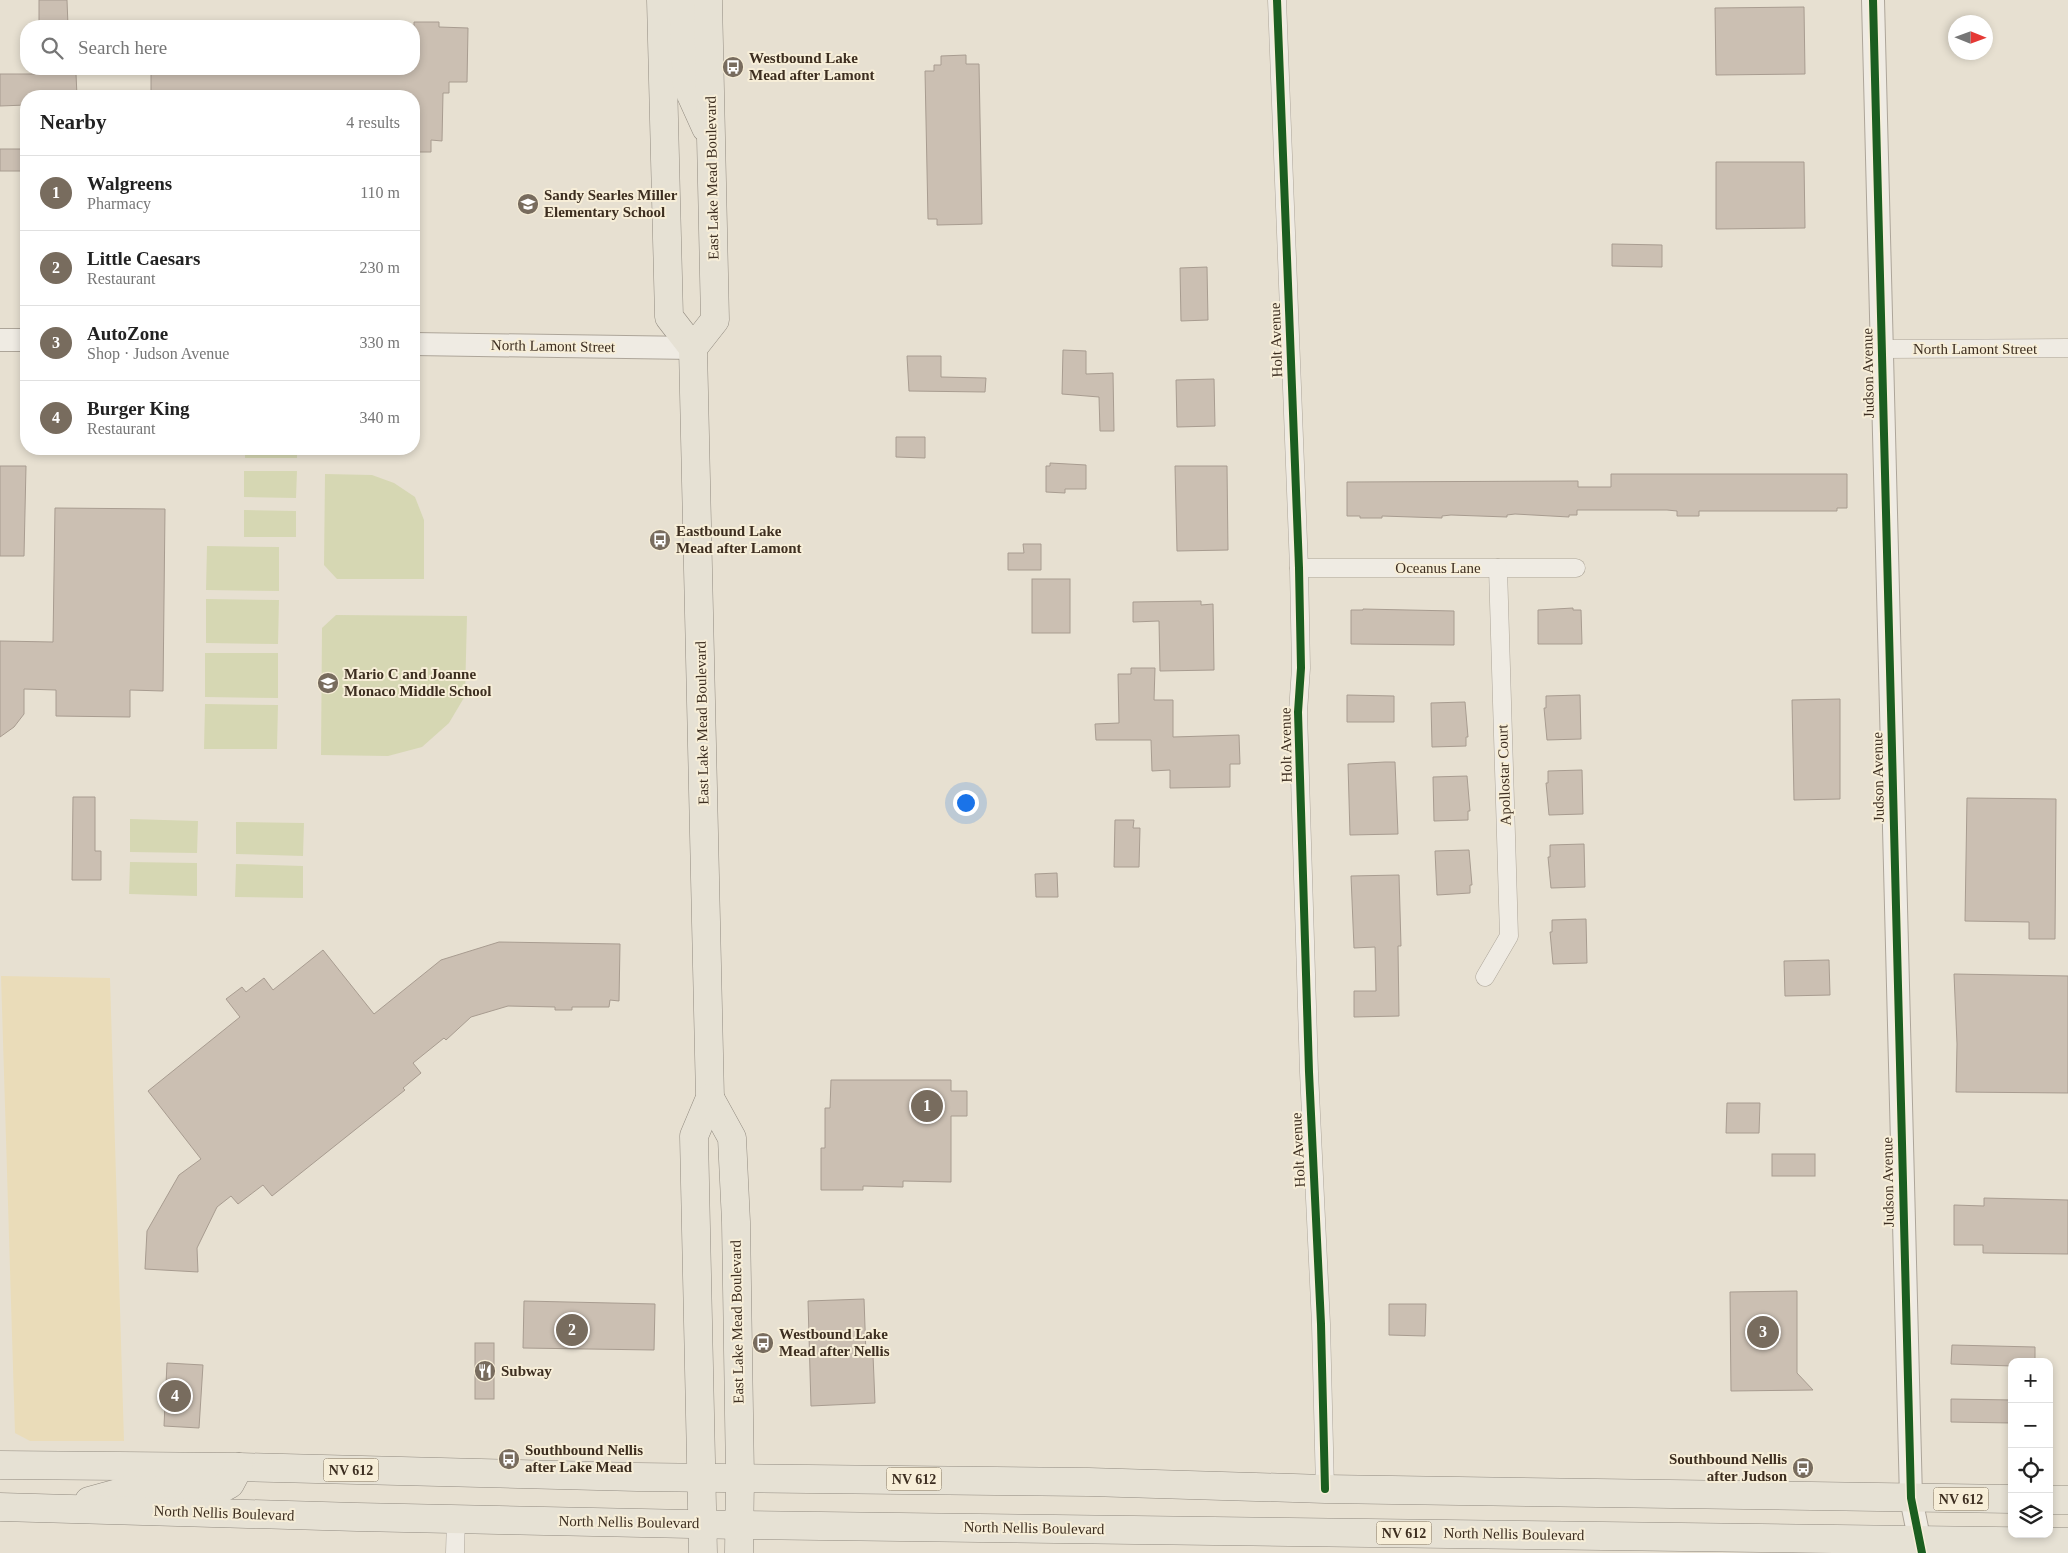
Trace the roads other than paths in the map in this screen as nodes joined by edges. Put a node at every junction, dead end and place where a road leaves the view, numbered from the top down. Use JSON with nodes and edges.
{"nodes":[{"id":1,"x":661,"y":0,"type":"edge"},
{"id":2,"x":684,"y":0,"type":"edge"},
{"id":3,"x":708,"y":0,"type":"edge"},
{"id":4,"x":1277,"y":0,"type":"edge"},
{"id":5,"x":1873,"y":0,"type":"edge"},
{"id":6,"x":711,"y":139,"type":"junction"},
{"id":7,"x":0,"y":340,"type":"edge"},
{"id":8,"x":20,"y":340,"type":"edge"},
{"id":9,"x":420,"y":344,"type":"edge"},
{"id":10,"x":693,"y":348,"type":"junction"},
{"id":11,"x":2068,"y":348,"type":"edge"},
{"id":12,"x":1882,"y":349,"type":"junction"},
{"id":13,"x":1299,"y":568,"type":"junction"},
{"id":14,"x":1498,"y":568,"type":"junction"},
{"id":15,"x":1576,"y":568,"type":"dead end"},
{"id":16,"x":1485,"y":977,"type":"dead end"},
{"id":17,"x":710,"y":1098,"type":"junction"},
{"id":18,"x":0,"y":1465,"type":"edge"},
{"id":19,"x":239,"y":1467,"type":"junction"},
{"id":20,"x":703,"y":1477,"type":"junction"},
{"id":21,"x":740,"y":1477,"type":"junction"},
{"id":22,"x":1325,"y":1489,"type":"junction"},
{"id":23,"x":1911,"y":1498,"type":"junction"},
{"id":24,"x":2008,"y":1499,"type":"edge"},
{"id":25,"x":2053,"y":1500,"type":"edge"},
{"id":26,"x":2068,"y":1500,"type":"edge"},
{"id":27,"x":0,"y":1507,"type":"edge"},
{"id":28,"x":61,"y":1508,"type":"junction"},
{"id":29,"x":456,"y":1519,"type":"junction"},
{"id":30,"x":703,"y":1524,"type":"junction"},
{"id":31,"x":740,"y":1524,"type":"junction"},
{"id":32,"x":2068,"y":1542,"type":"edge"},
{"id":33,"x":1921,"y":1546,"type":"edge"},
{"id":34,"x":455,"y":1553,"type":"edge"},
{"id":35,"x":703,"y":1553,"type":"edge"},
{"id":36,"x":739,"y":1553,"type":"edge"}],
"edges":[{"from":1,"to":10,"type":"main road"},
{"from":2,"to":6,"type":"main road"},
{"from":3,"to":6,"type":"main road","name":"East Lake Mead Boulevard"},
{"from":4,"to":13,"type":"street","name":"Holt Avenue"},
{"from":5,"to":12,"type":"street","name":"Judson Avenue"},
{"from":6,"to":10,"type":"main road","name":"East Lake Mead Boulevard"},
{"from":7,"to":8,"type":"street"},
{"from":9,"to":10,"type":"street","name":"North Lamont Street"},
{"from":10,"to":17,"type":"main road","name":"East Lake Mead Boulevard"},
{"from":11,"to":12,"type":"street","name":"North Lamont Street"},
{"from":12,"to":23,"type":"street","name":"Judson Avenue"},
{"from":13,"to":14,"type":"street","name":"Oceanus Lane"},
{"from":13,"to":22,"type":"street","name":"Holt Avenue"},
{"from":14,"to":15,"type":"street","name":"Oceanus Lane"},
{"from":14,"to":16,"type":"street","name":"Apollostar Court"},
{"from":17,"to":20,"type":"main road","name":"East Lake Mead Boulevard"},
{"from":17,"to":21,"type":"main road","name":"East Lake Mead Boulevard"},
{"from":18,"to":19,"type":"main road","number":"NV 612"},
{"from":19,"to":20,"type":"main road","number":"NV 612"},
{"from":19,"to":28,"type":"main road"},
{"from":20,"to":21,"type":"main road","number":"NV 612"},
{"from":20,"to":30,"type":"main road","name":"East Lake Mead Boulevard"},
{"from":21,"to":22,"type":"main road","number":"NV 612"},
{"from":21,"to":31,"type":"main road","name":"East Lake Mead Boulevard"},
{"from":22,"to":23,"type":"main road","number":"NV 612"},
{"from":23,"to":24,"type":"main road","number":"NV 612"},
{"from":23,"to":33,"type":"street","name":"Judson Avenue"},
{"from":25,"to":26,"type":"main road"},
{"from":27,"to":28,"type":"main road","name":"North Nellis Boulevard","number":"NV 612"},
{"from":28,"to":29,"type":"main road","name":"North Nellis Boulevard","number":"NV 612"},
{"from":29,"to":30,"type":"main road","name":"North Nellis Boulevard","number":"NV 612"},
{"from":29,"to":34,"type":"street"},
{"from":30,"to":31,"type":"main road","name":"North Nellis Boulevard","number":"NV 612"},
{"from":30,"to":35,"type":"main road","name":"East Lake Mead Boulevard"},
{"from":31,"to":33,"type":"main road","name":"North Nellis Boulevard","number":"NV 612"},
{"from":31,"to":36,"type":"main road","name":"East Lake Mead Boulevard"},
{"from":32,"to":33,"type":"main road","name":"North Nellis Boulevard","number":"NV 612"}]}
